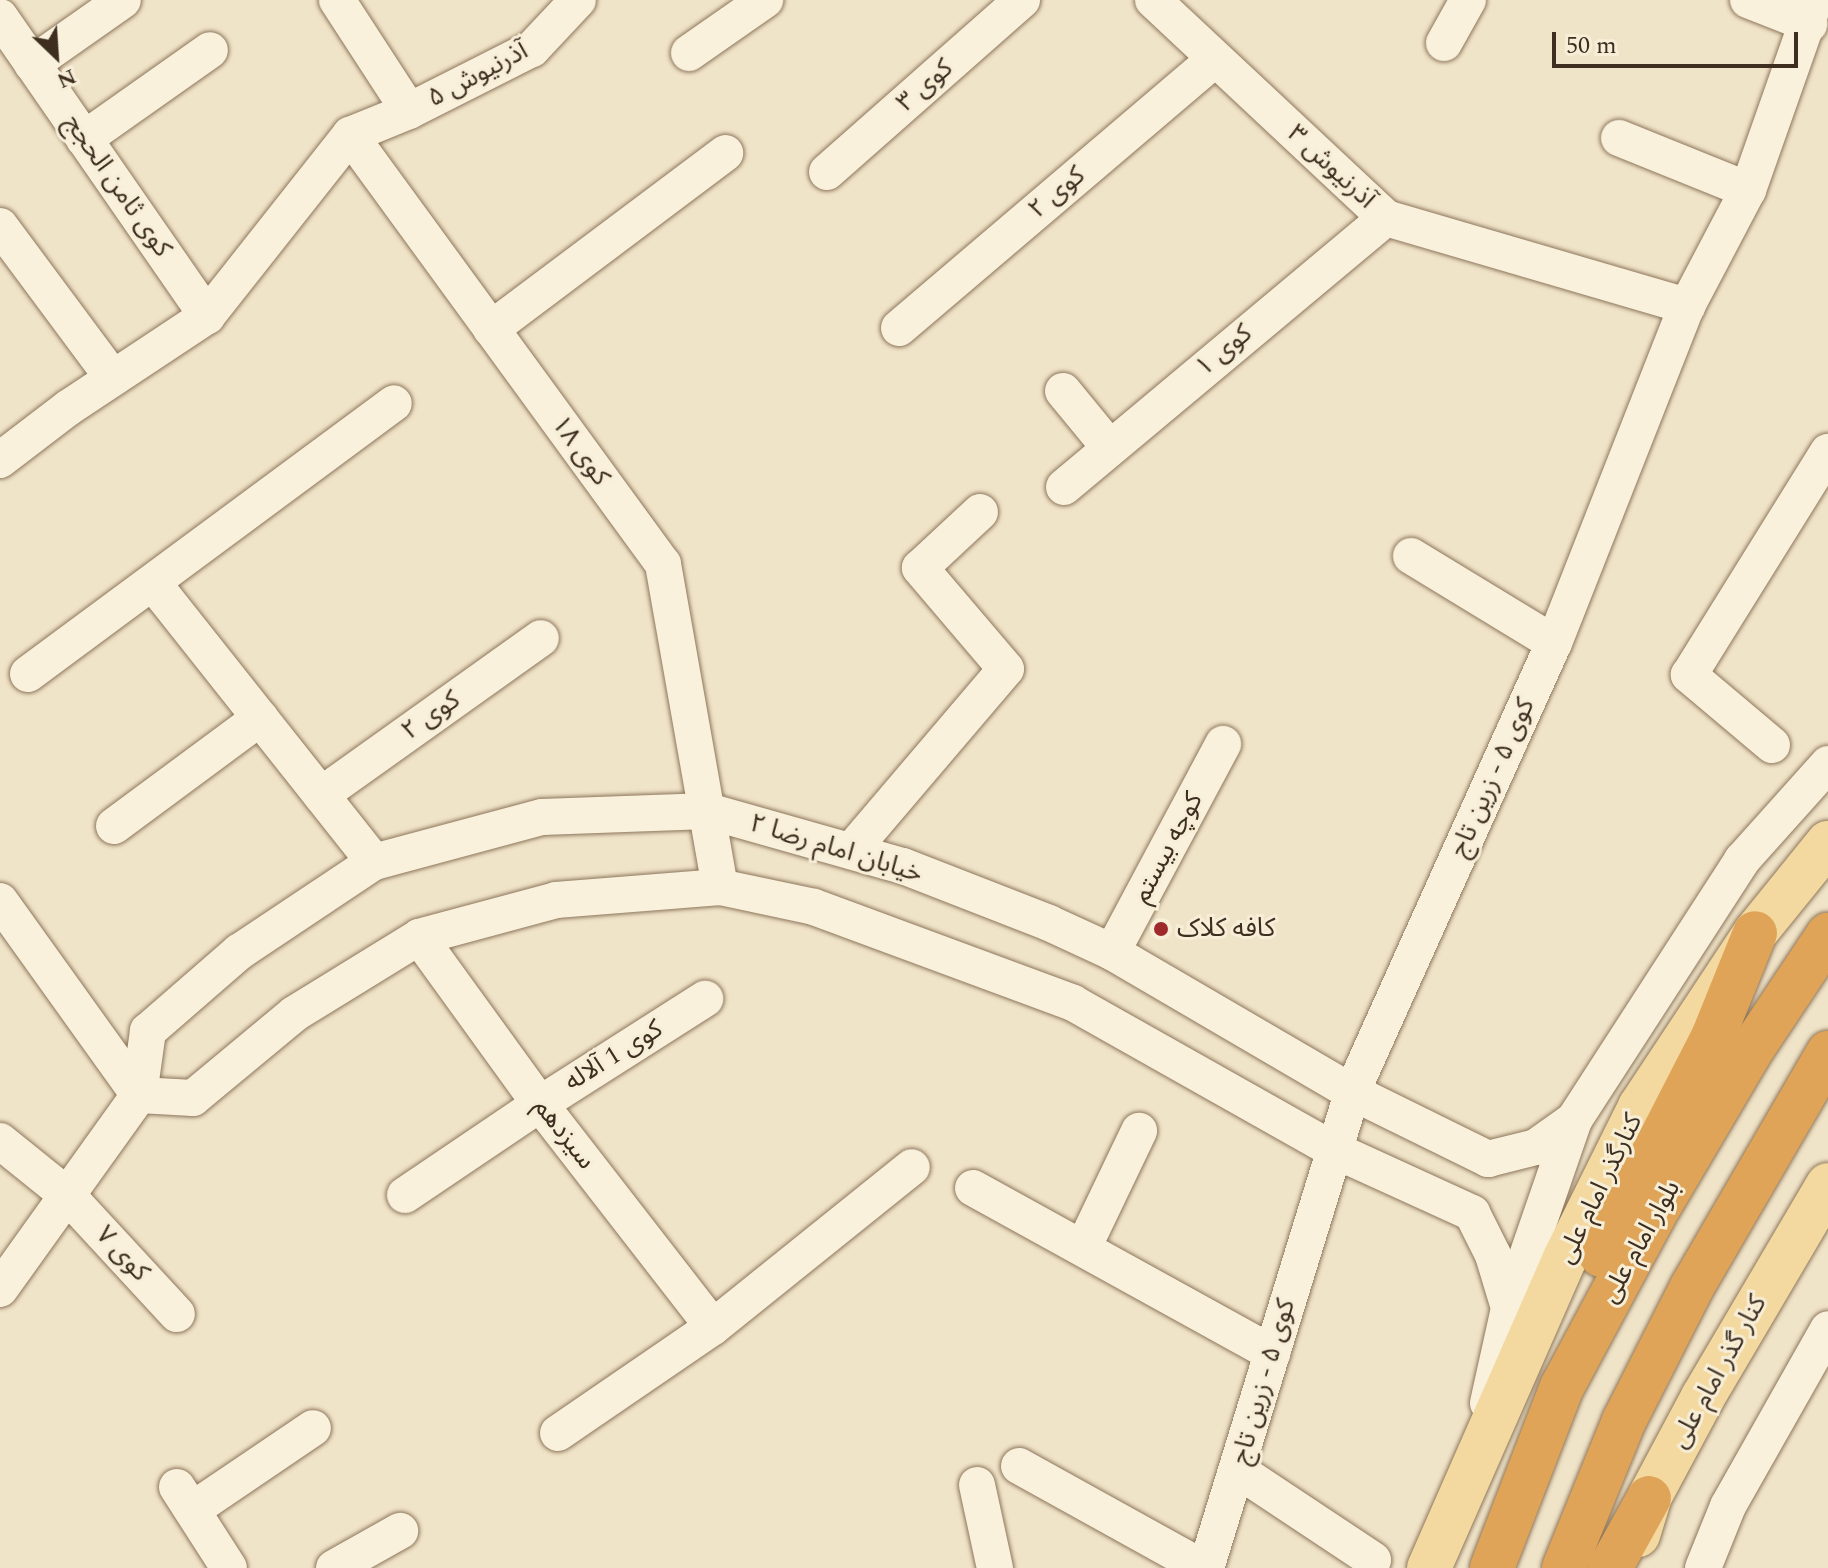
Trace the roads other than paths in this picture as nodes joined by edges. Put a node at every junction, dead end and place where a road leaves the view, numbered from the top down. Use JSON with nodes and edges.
{"nodes":[{"id":1,"x":123,"y":0,"type":"edge"},
{"id":2,"x":337,"y":0,"type":"edge"},
{"id":3,"x":578,"y":0,"type":"edge"},
{"id":4,"x":765,"y":0,"type":"edge"},
{"id":5,"x":1022,"y":0,"type":"edge"},
{"id":6,"x":1153,"y":0,"type":"edge"},
{"id":7,"x":1468,"y":0,"type":"edge"},
{"id":8,"x":1748,"y":0,"type":"edge"},
{"id":9,"x":1812,"y":12,"type":"edge"},
{"id":10,"x":0,"y":17,"type":"edge"},
{"id":11,"x":1444,"y":43,"type":"dead end"},
{"id":12,"x":210,"y":50,"type":"dead end"},
{"id":13,"x":689,"y":53,"type":"dead end"},
{"id":14,"x":1215,"y":59,"type":"junction"},
{"id":15,"x":32,"y":64,"type":"junction"},
{"id":16,"x":409,"y":111,"type":"junction"},
{"id":17,"x":350,"y":135,"type":"junction"},
{"id":18,"x":1619,"y":138,"type":"dead end"},
{"id":19,"x":84,"y":139,"type":"junction"},
{"id":20,"x":725,"y":153,"type":"dead end"},
{"id":21,"x":827,"y":172,"type":"dead end"},
{"id":22,"x":1748,"y":190,"type":"junction"},
{"id":23,"x":1386,"y":218,"type":"junction"},
{"id":24,"x":0,"y":226,"type":"edge"},
{"id":25,"x":1687,"y":306,"type":"junction"},
{"id":26,"x":207,"y":316,"type":"junction"},
{"id":27,"x":899,"y":328,"type":"dead end"},
{"id":28,"x":491,"y":329,"type":"junction"},
{"id":29,"x":113,"y":378,"type":"junction"},
{"id":30,"x":1063,"y":391,"type":"dead end"},
{"id":31,"x":394,"y":403,"type":"dead end"},
{"id":32,"x":1109,"y":447,"type":"junction"},
{"id":33,"x":1828,"y":452,"type":"edge"},
{"id":34,"x":0,"y":460,"type":"edge"},
{"id":35,"x":1064,"y":487,"type":"dead end"},
{"id":36,"x":980,"y":512,"type":"dead end"},
{"id":37,"x":1411,"y":556,"type":"dead end"},
{"id":38,"x":153,"y":583,"type":"junction"},
{"id":39,"x":541,"y":638,"type":"dead end"},
{"id":40,"x":1554,"y":643,"type":"junction"},
{"id":41,"x":28,"y":674,"type":"dead end"},
{"id":42,"x":260,"y":718,"type":"junction"},
{"id":43,"x":1223,"y":744,"type":"dead end"},
{"id":44,"x":1772,"y":745,"type":"dead end"},
{"id":45,"x":1828,"y":764,"type":"edge"},
{"id":46,"x":321,"y":795,"type":"junction"},
{"id":47,"x":708,"y":811,"type":"junction"},
{"id":48,"x":114,"y":826,"type":"dead end"},
{"id":49,"x":1828,"y":843,"type":"edge"},
{"id":50,"x":851,"y":851,"type":"junction"},
{"id":51,"x":374,"y":862,"type":"junction"},
{"id":52,"x":720,"y":887,"type":"junction"},
{"id":53,"x":0,"y":901,"type":"edge"},
{"id":54,"x":1755,"y":933,"type":"junction"},
{"id":55,"x":1828,"y":935,"type":"edge"},
{"id":56,"x":419,"y":937,"type":"junction"},
{"id":57,"x":1112,"y":952,"type":"junction"},
{"id":58,"x":705,"y":999,"type":"dead end"},
{"id":59,"x":1828,"y":1053,"type":"edge"},
{"id":60,"x":1352,"y":1092,"type":"junction"},
{"id":61,"x":139,"y":1095,"type":"junction"},
{"id":62,"x":540,"y":1104,"type":"junction"},
{"id":63,"x":1574,"y":1120,"type":"junction"},
{"id":64,"x":1139,"y":1131,"type":"dead end"},
{"id":65,"x":0,"y":1141,"type":"edge"},
{"id":66,"x":1334,"y":1150,"type":"junction"},
{"id":67,"x":912,"y":1167,"type":"dead end"},
{"id":68,"x":1828,"y":1185,"type":"edge"},
{"id":69,"x":973,"y":1188,"type":"dead end"},
{"id":70,"x":67,"y":1195,"type":"junction"},
{"id":71,"x":405,"y":1195,"type":"dead end"},
{"id":72,"x":1083,"y":1248,"type":"junction"},
{"id":73,"x":0,"y":1289,"type":"edge"},
{"id":74,"x":1509,"y":1308,"type":"junction"},
{"id":75,"x":177,"y":1314,"type":"dead end"},
{"id":76,"x":713,"y":1327,"type":"junction"},
{"id":77,"x":1828,"y":1329,"type":"edge"},
{"id":78,"x":1272,"y":1353,"type":"junction"},
{"id":79,"x":1562,"y":1387,"type":"junction"},
{"id":80,"x":313,"y":1428,"type":"dead end"},
{"id":81,"x":558,"y":1433,"type":"dead end"},
{"id":82,"x":1475,"y":1461,"type":"junction"},
{"id":83,"x":1019,"y":1466,"type":"dead end"},
{"id":84,"x":1239,"y":1471,"type":"junction"},
{"id":85,"x":977,"y":1485,"type":"dead end"},
{"id":86,"x":1649,"y":1498,"type":"junction"},
{"id":87,"x":400,"y":1531,"type":"dead end"},
{"id":88,"x":1373,"y":1560,"type":"dead end"},
{"id":89,"x":229,"y":1568,"type":"edge"},
{"id":90,"x":334,"y":1568,"type":"edge"},
{"id":91,"x":995,"y":1568,"type":"edge"},
{"id":92,"x":1204,"y":1568,"type":"edge"},
{"id":93,"x":1429,"y":1568,"type":"edge"},
{"id":94,"x":1492,"y":1568,"type":"edge"},
{"id":95,"x":1564,"y":1568,"type":"edge"},
{"id":96,"x":1610,"y":1568,"type":"edge"},
{"id":97,"x":1628,"y":1568,"type":"edge"},
{"id":98,"x":1703,"y":1568,"type":"edge"}],
"edges":[{"from":1,"to":15,"type":"street"},
{"from":2,"to":16,"type":"street"},
{"from":3,"to":16,"type":"street","name":"آذرنیوش ۵"},
{"from":4,"to":13,"type":"street"},
{"from":5,"to":21,"type":"street","name":"کوی ۳"},
{"from":6,"to":14,"type":"street","name":"آذرنیوش ۳"},
{"from":7,"to":11,"type":"street"},
{"from":8,"to":9,"type":"street"},
{"from":9,"to":22,"type":"street","name":"کوی ۵ - زرین تاج"},
{"from":10,"to":15,"type":"street","name":"کوی ثامن الحجج"},
{"from":12,"to":19,"type":"street"},
{"from":14,"to":23,"type":"street","name":"آذرنیوش ۳"},
{"from":14,"to":27,"type":"street","name":"کوی ۲"},
{"from":15,"to":19,"type":"street","name":"کوی ثامن الحجج"},
{"from":16,"to":17,"type":"street","name":"آذرنیوش ۵"},
{"from":17,"to":26,"type":"street"},
{"from":17,"to":28,"type":"street","name":"کوی ۱۸"},
{"from":18,"to":22,"type":"street"},
{"from":19,"to":26,"type":"street","name":"کوی ثامن الحجج"},
{"from":20,"to":28,"type":"street"},
{"from":22,"to":25,"type":"street","name":"کوی ۵ - زرین تاج"},
{"from":23,"to":25,"type":"street","name":"آذرنیوش ۳"},
{"from":23,"to":32,"type":"street","name":"کوی ۱"},
{"from":24,"to":29,"type":"street"},
{"from":25,"to":40,"type":"street","name":"کوی ۵ - زرین تاج"},
{"from":26,"to":29,"type":"street"},
{"from":28,"to":47,"type":"street","name":"کوی ۱۸"},
{"from":29,"to":34,"type":"street"},
{"from":30,"to":32,"type":"street"},
{"from":31,"to":38,"type":"street"},
{"from":32,"to":35,"type":"street","name":"کوی ۱"},
{"from":33,"to":44,"type":"street"},
{"from":36,"to":50,"type":"street"},
{"from":37,"to":40,"type":"street"},
{"from":38,"to":41,"type":"street"},
{"from":38,"to":42,"type":"street"},
{"from":39,"to":46,"type":"street","name":"کوی ۲"},
{"from":40,"to":60,"type":"street","name":"کوی ۵ - زرین تاج"},
{"from":42,"to":46,"type":"street"},
{"from":42,"to":48,"type":"street"},
{"from":43,"to":57,"type":"street","name":"کوچه بیستم"},
{"from":45,"to":63,"type":"street"},
{"from":46,"to":51,"type":"street"},
{"from":47,"to":50,"type":"street","name":"خیابان امام رضا ۲"},
{"from":47,"to":51,"type":"street","name":"خیابان امام رضا ۲"},
{"from":47,"to":52,"type":"street","name":"کوی ۱۸"},
{"from":49,"to":54,"type":"main road","name":"کنارگذر امام علی"},
{"from":50,"to":57,"type":"street","name":"خیابان امام رضا ۲"},
{"from":51,"to":61,"type":"street","name":"خیابان امام رضا ۲"},
{"from":52,"to":56,"type":"street"},
{"from":52,"to":66,"type":"street"},
{"from":53,"to":61,"type":"street"},
{"from":54,"to":79,"type":"highway"},
{"from":54,"to":82,"type":"main road","name":"کنارگذر امام علی"},
{"from":55,"to":79,"type":"highway","name":"بلوار امام علی"},
{"from":56,"to":61,"type":"street"},
{"from":56,"to":62,"type":"street","name":"سیزدهم"},
{"from":57,"to":60,"type":"street","name":"خیابان امام رضا ۲"},
{"from":58,"to":62,"type":"street","name":"کوی 1 آلاله"},
{"from":59,"to":95,"type":"highway"},
{"from":60,"to":63,"type":"street","name":"خیابان امام رضا ۲"},
{"from":60,"to":66,"type":"street","name":"کوی ۵ - زرین تاج"},
{"from":61,"to":70,"type":"street","name":"خیابان امام رضا ۲"},
{"from":62,"to":71,"type":"street","name":"کوی 1 آلاله"},
{"from":62,"to":76,"type":"street","name":"سیزدهم"},
{"from":63,"to":74,"type":"street"},
{"from":64,"to":72,"type":"street"},
{"from":65,"to":70,"type":"street","name":"کوی ۷"},
{"from":66,"to":74,"type":"street"},
{"from":66,"to":78,"type":"street","name":"کوی ۵ - زرین تاج"},
{"from":67,"to":76,"type":"street"},
{"from":68,"to":86,"type":"main road","name":"کنار گذر امام علی"},
{"from":69,"to":72,"type":"street"},
{"from":70,"to":73,"type":"street","name":"خیابان امام رضا ۲"},
{"from":70,"to":75,"type":"street","name":"کوی ۷"},
{"from":72,"to":78,"type":"street"},
{"from":74,"to":82,"type":"street"},
{"from":76,"to":81,"type":"street"},
{"from":77,"to":98,"type":"street"},
{"from":78,"to":84,"type":"street","name":"کوی ۵ - زرین تاج"},
{"from":79,"to":94,"type":"highway","name":"بلوار امام علی"},
{"from":80,"to":89,"type":"street"},
{"from":82,"to":93,"type":"main road","name":"کنارگذر امام علی"},
{"from":83,"to":92,"type":"street"},
{"from":84,"to":88,"type":"street"},
{"from":84,"to":92,"type":"street","name":"کوی ۵ - زرین تاج"},
{"from":85,"to":91,"type":"street"},
{"from":86,"to":96,"type":"highway"},
{"from":86,"to":97,"type":"main road","name":"کنار گذر امام علی"},
{"from":87,"to":90,"type":"street"}]}
